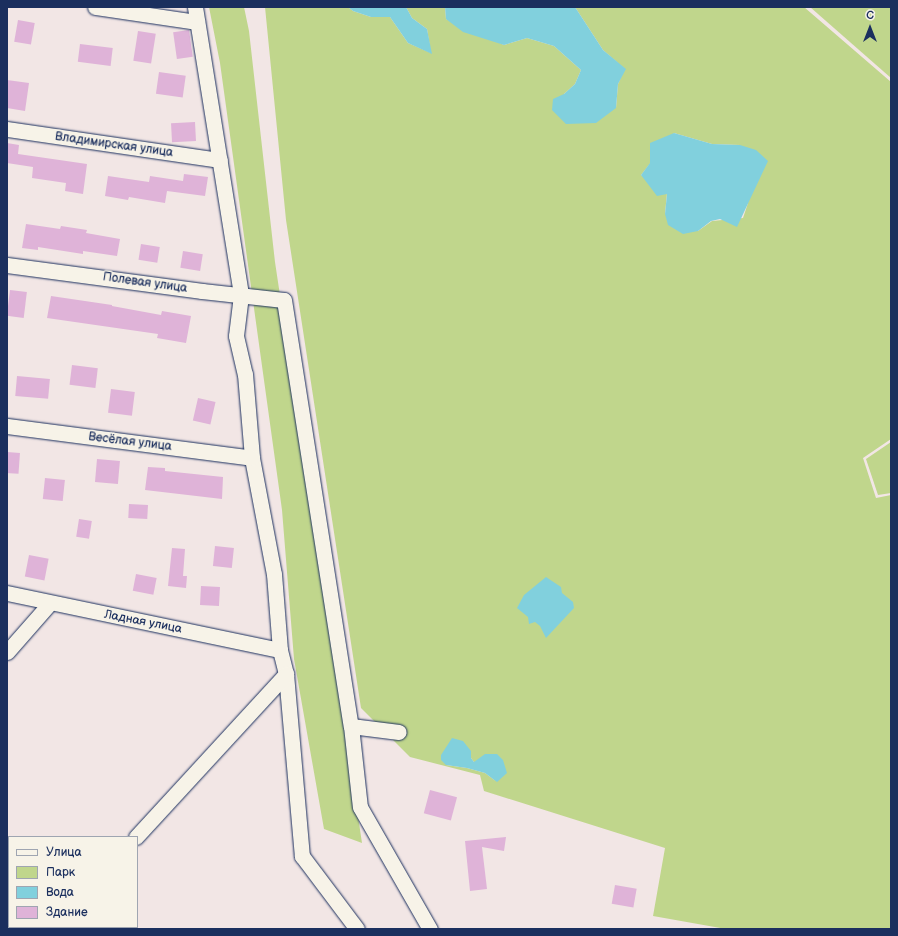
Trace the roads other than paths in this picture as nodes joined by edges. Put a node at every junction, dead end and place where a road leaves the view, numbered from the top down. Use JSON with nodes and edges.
{"nodes":[{"id":1,"x":95,"y":7,"type":"edge"},
{"id":2,"x":195,"y":7,"type":"edge"},
{"id":3,"x":197,"y":22,"type":"junction"},
{"id":4,"x":7,"y":129,"type":"edge"},
{"id":5,"x":220,"y":160,"type":"junction"},
{"id":6,"x":7,"y":264,"type":"edge"},
{"id":7,"x":241,"y":295,"type":"junction"},
{"id":8,"x":7,"y":426,"type":"edge"},
{"id":9,"x":252,"y":458,"type":"junction"},
{"id":10,"x":7,"y":593,"type":"edge"},
{"id":11,"x":50,"y":603,"type":"junction"},
{"id":12,"x":280,"y":650,"type":"junction"},
{"id":13,"x":7,"y":652,"type":"edge"},
{"id":14,"x":286,"y":674,"type":"junction"},
{"id":15,"x":351,"y":726,"type":"junction"},
{"id":16,"x":399,"y":732,"type":"dead end"},
{"id":17,"x":137,"y":836,"type":"edge"},
{"id":18,"x":357,"y":929,"type":"edge"},
{"id":19,"x":430,"y":929,"type":"edge"}],
"edges":[{"from":1,"to":3,"type":"street"},
{"from":2,"to":3,"type":"street"},
{"from":3,"to":5,"type":"street"},
{"from":4,"to":5,"type":"street","name":"Владимирская улица"},
{"from":5,"to":7,"type":"street"},
{"from":6,"to":7,"type":"street","name":"Полевая улица"},
{"from":7,"to":9,"type":"street"},
{"from":7,"to":15,"type":"street","name":"Полевая улица"},
{"from":8,"to":9,"type":"street","name":"Весёлая улица"},
{"from":9,"to":12,"type":"street"},
{"from":10,"to":11,"type":"street","name":"Ладная улица"},
{"from":11,"to":12,"type":"street","name":"Ладная улица"},
{"from":11,"to":13,"type":"street"},
{"from":12,"to":14,"type":"street"},
{"from":14,"to":17,"type":"street"},
{"from":14,"to":18,"type":"street"},
{"from":15,"to":16,"type":"street"},
{"from":15,"to":19,"type":"street"}]}
